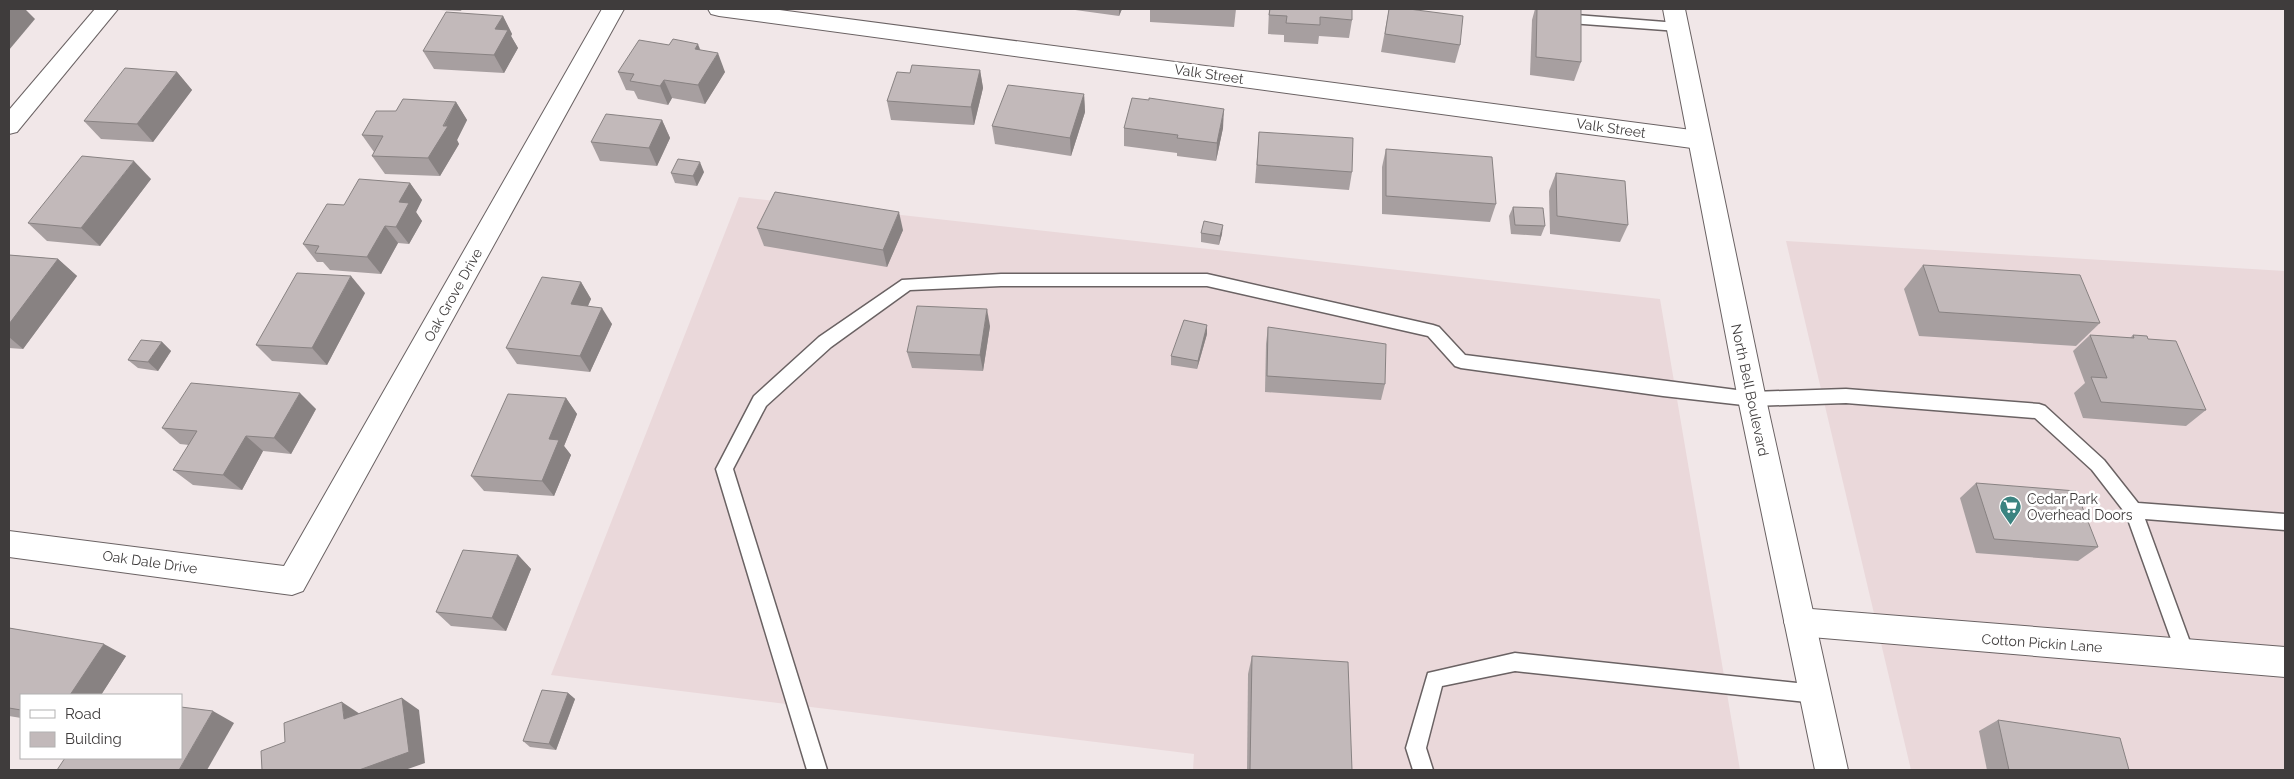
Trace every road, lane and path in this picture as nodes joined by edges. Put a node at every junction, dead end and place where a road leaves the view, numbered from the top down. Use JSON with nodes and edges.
{"nodes":[{"id":1,"x":107,"y":9,"type":"edge"},
{"id":2,"x":614,"y":9,"type":"edge"},
{"id":3,"x":719,"y":9,"type":"edge"},
{"id":4,"x":1569,"y":9,"type":"edge"},
{"id":5,"x":1676,"y":18,"type":"edge"},
{"id":6,"x":9,"y":126,"type":"edge"},
{"id":7,"x":1699,"y":140,"type":"junction"},
{"id":8,"x":1752,"y":399,"type":"junction"},
{"id":9,"x":2133,"y":510,"type":"junction"},
{"id":10,"x":2285,"y":522,"type":"edge"},
{"id":11,"x":9,"y":544,"type":"edge"},
{"id":12,"x":292,"y":581,"type":"joint"},
{"id":13,"x":1799,"y":622,"type":"junction"},
{"id":14,"x":2185,"y":653,"type":"junction"},
{"id":15,"x":2285,"y":662,"type":"edge"},
{"id":16,"x":1816,"y":694,"type":"junction"},
{"id":17,"x":817,"y":770,"type":"edge"},
{"id":18,"x":1423,"y":770,"type":"edge"},
{"id":19,"x":1832,"y":770,"type":"edge"}],
"edges":[{"from":1,"to":6,"type":"street"},
{"from":2,"to":12,"type":"street","name":"Oak Grove Drive"},
{"from":3,"to":7,"type":"street","name":"Valk Street"},
{"from":4,"to":5,"type":"lane"},
{"from":5,"to":7,"type":"street","name":"North Bell Boulevard"},
{"from":7,"to":8,"type":"street","name":"North Bell Boulevard"},
{"from":8,"to":9,"type":"lane"},
{"from":8,"to":13,"type":"street","name":"North Bell Boulevard"},
{"from":8,"to":17,"type":"lane"},
{"from":9,"to":10,"type":"lane"},
{"from":9,"to":14,"type":"lane"},
{"from":11,"to":12,"type":"street","name":"Oak Dale Drive"},
{"from":13,"to":14,"type":"street","name":"Cotton Pickin Lane"},
{"from":13,"to":16,"type":"street","name":"North Bell Boulevard"},
{"from":14,"to":15,"type":"street","name":"Cotton Pickin Lane"},
{"from":16,"to":18,"type":"lane"},
{"from":16,"to":19,"type":"street","name":"North Bell Boulevard"}]}
